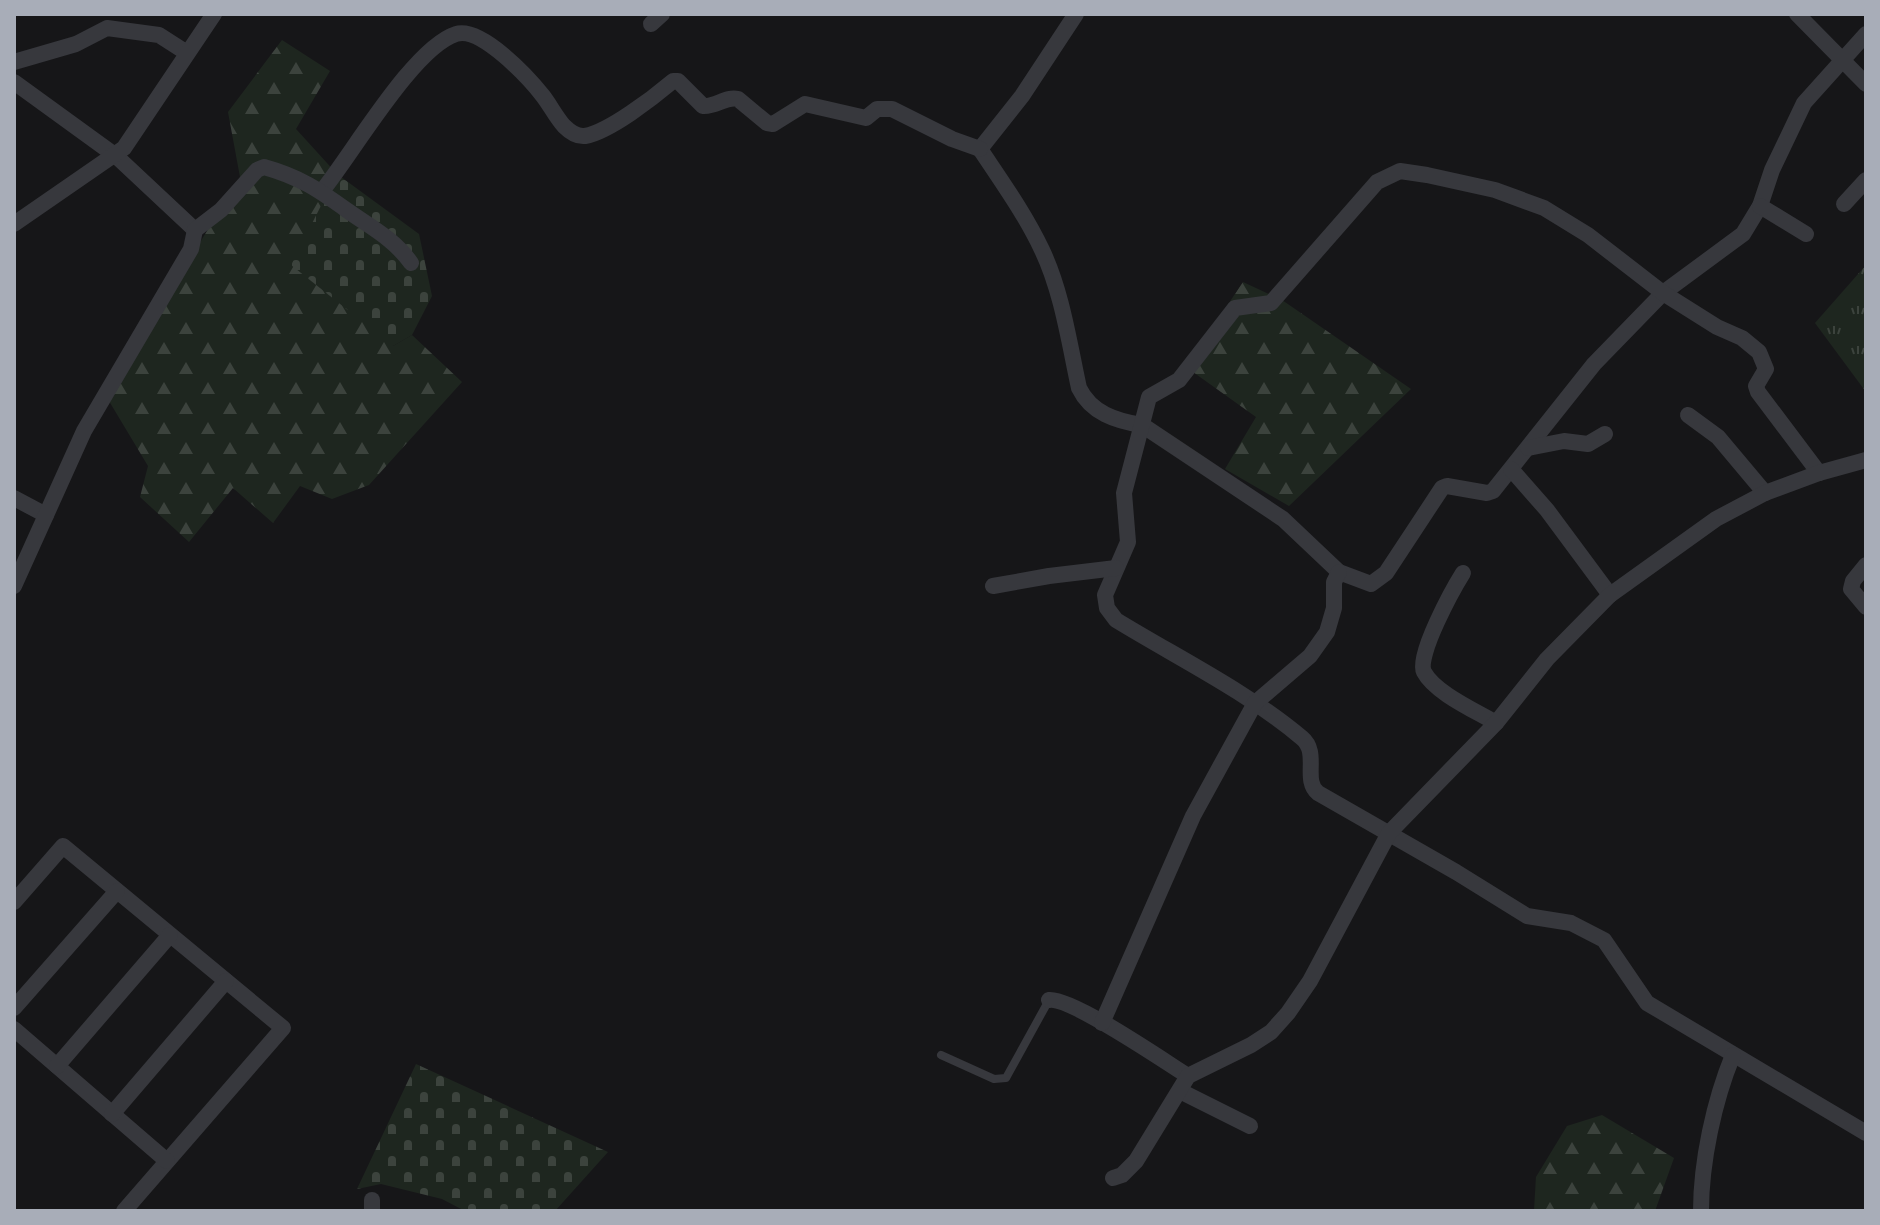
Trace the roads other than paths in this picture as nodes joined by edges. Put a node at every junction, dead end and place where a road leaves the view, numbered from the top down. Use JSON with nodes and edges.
{"nodes":[{"id":1,"x":214,"y":14,"type":"edge"},
{"id":2,"x":1076,"y":14,"type":"edge"},
{"id":3,"x":1797,"y":14,"type":"edge"},
{"id":4,"x":1866,"y":34,"type":"edge"},
{"id":5,"x":187,"y":53,"type":"junction"},
{"id":6,"x":1841,"y":59,"type":"junction"},
{"id":7,"x":14,"y":62,"type":"edge"},
{"id":8,"x":14,"y":82,"type":"edge"},
{"id":9,"x":1866,"y":84,"type":"edge"},
{"id":10,"x":980,"y":149,"type":"junction"},
{"id":11,"x":116,"y":156,"type":"junction"},
{"id":12,"x":1866,"y":180,"type":"edge"},
{"id":13,"x":322,"y":191,"type":"junction"},
{"id":14,"x":1844,"y":204,"type":"dead end"},
{"id":15,"x":1760,"y":206,"type":"junction"},
{"id":16,"x":14,"y":224,"type":"edge"},
{"id":17,"x":195,"y":230,"type":"junction"},
{"id":18,"x":1806,"y":234,"type":"dead end"},
{"id":19,"x":411,"y":263,"type":"dead end"},
{"id":20,"x":1663,"y":293,"type":"junction"},
{"id":21,"x":1688,"y":415,"type":"dead end"},
{"id":22,"x":1142,"y":425,"type":"junction"},
{"id":23,"x":1605,"y":434,"type":"dead end"},
{"id":24,"x":1528,"y":448,"type":"junction"},
{"id":25,"x":1866,"y":460,"type":"edge"},
{"id":26,"x":1511,"y":469,"type":"junction"},
{"id":27,"x":1819,"y":473,"type":"junction"},
{"id":28,"x":1765,"y":493,"type":"junction"},
{"id":29,"x":14,"y":498,"type":"edge"},
{"id":30,"x":46,"y":515,"type":"junction"},
{"id":31,"x":1866,"y":565,"type":"edge"},
{"id":32,"x":1116,"y":568,"type":"junction"},
{"id":33,"x":1339,"y":572,"type":"junction"},
{"id":34,"x":1463,"y":573,"type":"dead end"},
{"id":35,"x":14,"y":586,"type":"edge"},
{"id":36,"x":993,"y":586,"type":"dead end"},
{"id":37,"x":1610,"y":595,"type":"junction"},
{"id":38,"x":1866,"y":607,"type":"edge"},
{"id":39,"x":1255,"y":703,"type":"junction"},
{"id":40,"x":1496,"y":723,"type":"junction"},
{"id":41,"x":1389,"y":833,"type":"junction"},
{"id":42,"x":117,"y":891,"type":"junction"},
{"id":43,"x":14,"y":902,"type":"edge"},
{"id":44,"x":170,"y":935,"type":"junction"},
{"id":45,"x":226,"y":981,"type":"junction"},
{"id":46,"x":1049,"y":1000,"type":"joint"},
{"id":47,"x":14,"y":1008,"type":"edge"},
{"id":48,"x":1102,"y":1023,"type":"junction"},
{"id":49,"x":14,"y":1029,"type":"edge"},
{"id":50,"x":941,"y":1055,"type":"dead end"},
{"id":51,"x":1733,"y":1055,"type":"junction"},
{"id":52,"x":57,"y":1066,"type":"junction"},
{"id":53,"x":1184,"y":1083,"type":"junction"},
{"id":54,"x":112,"y":1114,"type":"junction"},
{"id":55,"x":1250,"y":1126,"type":"dead end"},
{"id":56,"x":1866,"y":1133,"type":"edge"},
{"id":57,"x":167,"y":1161,"type":"junction"},
{"id":58,"x":1113,"y":1178,"type":"dead end"},
{"id":59,"x":124,"y":1211,"type":"edge"},
{"id":60,"x":1701,"y":1211,"type":"edge"}],
"edges":[{"from":1,"to":5,"type":"street"},
{"from":2,"to":10,"type":"street"},
{"from":3,"to":6,"type":"street"},
{"from":4,"to":6,"type":"street"},
{"from":5,"to":7,"type":"street"},
{"from":5,"to":11,"type":"street"},
{"from":6,"to":9,"type":"street"},
{"from":6,"to":15,"type":"street"},
{"from":8,"to":11,"type":"street"},
{"from":10,"to":13,"type":"street"},
{"from":10,"to":22,"type":"street"},
{"from":11,"to":16,"type":"street"},
{"from":11,"to":17,"type":"street"},
{"from":12,"to":14,"type":"street"},
{"from":13,"to":17,"type":"street"},
{"from":13,"to":19,"type":"street"},
{"from":15,"to":18,"type":"street"},
{"from":15,"to":20,"type":"street"},
{"from":17,"to":30,"type":"street"},
{"from":20,"to":22,"type":"street"},
{"from":20,"to":24,"type":"street"},
{"from":20,"to":27,"type":"street"},
{"from":21,"to":28,"type":"street"},
{"from":22,"to":32,"type":"street"},
{"from":22,"to":33,"type":"street"},
{"from":23,"to":24,"type":"street"},
{"from":24,"to":26,"type":"street"},
{"from":25,"to":27,"type":"street"},
{"from":26,"to":33,"type":"street"},
{"from":26,"to":37,"type":"street"},
{"from":27,"to":28,"type":"street"},
{"from":28,"to":37,"type":"street"},
{"from":29,"to":30,"type":"street"},
{"from":30,"to":35,"type":"street"},
{"from":31,"to":38,"type":"street"},
{"from":32,"to":36,"type":"street"},
{"from":32,"to":39,"type":"street"},
{"from":33,"to":39,"type":"street"},
{"from":34,"to":40,"type":"street"},
{"from":37,"to":40,"type":"street"},
{"from":39,"to":41,"type":"street"},
{"from":39,"to":48,"type":"street"},
{"from":40,"to":41,"type":"street"},
{"from":41,"to":51,"type":"street"},
{"from":41,"to":53,"type":"street"},
{"from":42,"to":43,"type":"street"},
{"from":42,"to":44,"type":"street"},
{"from":42,"to":47,"type":"street"},
{"from":44,"to":45,"type":"street"},
{"from":44,"to":52,"type":"street"},
{"from":45,"to":54,"type":"street"},
{"from":45,"to":57,"type":"street"},
{"from":46,"to":48,"type":"street"},
{"from":46,"to":50,"type":"lane"},
{"from":48,"to":53,"type":"street"},
{"from":49,"to":52,"type":"street"},
{"from":51,"to":56,"type":"street"},
{"from":51,"to":60,"type":"street"},
{"from":52,"to":54,"type":"street"},
{"from":53,"to":55,"type":"street"},
{"from":53,"to":58,"type":"street"},
{"from":54,"to":57,"type":"street"},
{"from":57,"to":59,"type":"street"}]}
